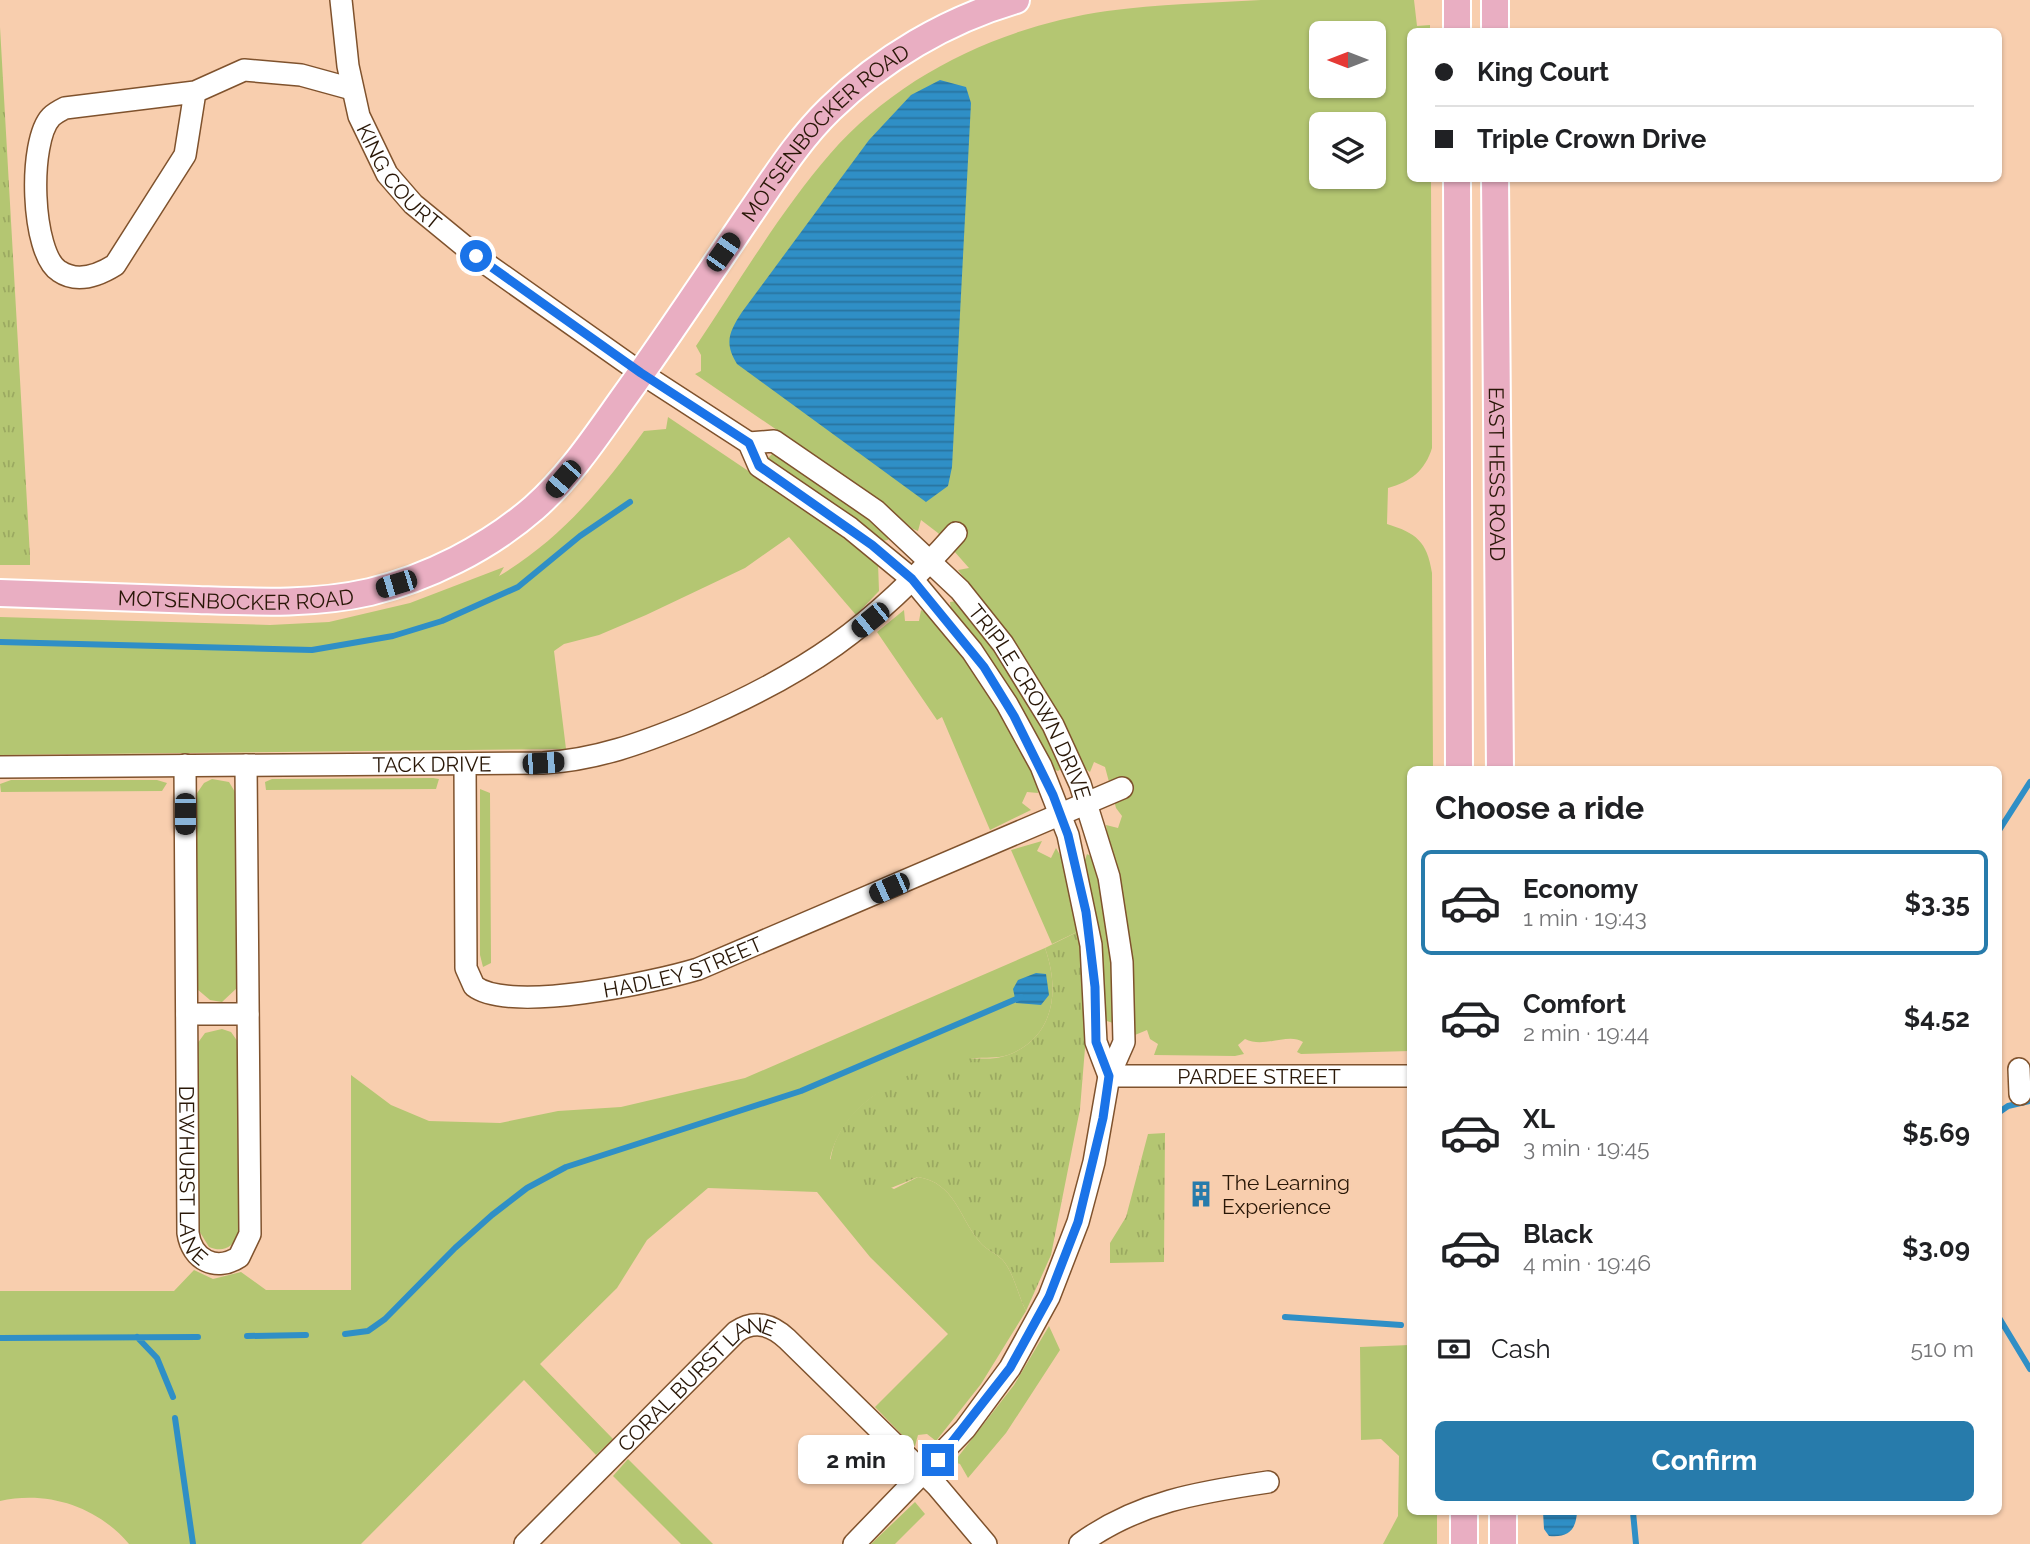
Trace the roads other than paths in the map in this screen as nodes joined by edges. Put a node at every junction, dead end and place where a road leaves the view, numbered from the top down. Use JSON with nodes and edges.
{"nodes":[{"id":1,"x":341,"y":0,"type":"edge"},
{"id":2,"x":1016,"y":0,"type":"edge"},
{"id":3,"x":1457,"y":0,"type":"edge"},
{"id":4,"x":1495,"y":0,"type":"edge"},
{"id":5,"x":1457,"y":28,"type":"edge"},
{"id":6,"x":1495,"y":28,"type":"edge"},
{"id":7,"x":352,"y":89,"type":"junction"},
{"id":8,"x":195,"y":92,"type":"junction"},
{"id":9,"x":1457,"y":182,"type":"edge"},
{"id":10,"x":1496,"y":182,"type":"edge"},
{"id":11,"x":641,"y":373,"type":"junction"},
{"id":12,"x":749,"y":443,"type":"junction"},
{"id":13,"x":956,"y":533,"type":"dead end"},
{"id":14,"x":932,"y":561,"type":"junction"},
{"id":15,"x":912,"y":579,"type":"junction"},
{"id":16,"x":0,"y":593,"type":"edge"},
{"id":17,"x":465,"y":764,"type":"junction"},
{"id":18,"x":185,"y":765,"type":"junction"},
{"id":19,"x":246,"y":765,"type":"junction"},
{"id":20,"x":1459,"y":766,"type":"edge"},
{"id":21,"x":1500,"y":766,"type":"edge"},
{"id":22,"x":0,"y":767,"type":"edge"},
{"id":23,"x":1122,"y":788,"type":"dead end"},
{"id":24,"x":1086,"y":802,"type":"junction"},
{"id":25,"x":1060,"y":814,"type":"junction"},
{"id":26,"x":187,"y":1014,"type":"junction"},
{"id":27,"x":248,"y":1014,"type":"junction"},
{"id":28,"x":2019,"y":1069,"type":"dead end"},
{"id":29,"x":1109,"y":1076,"type":"junction"},
{"id":30,"x":1407,"y":1076,"type":"edge"},
{"id":31,"x":2020,"y":1094,"type":"dead end"},
{"id":32,"x":924,"y":1474,"type":"junction"},
{"id":33,"x":1268,"y":1482,"type":"dead end"},
{"id":34,"x":1464,"y":1515,"type":"edge"},
{"id":35,"x":1503,"y":1515,"type":"edge"},
{"id":36,"x":526,"y":1544,"type":"edge"},
{"id":37,"x":854,"y":1544,"type":"edge"},
{"id":38,"x":986,"y":1544,"type":"edge"},
{"id":39,"x":1080,"y":1544,"type":"edge"},
{"id":40,"x":1464,"y":1544,"type":"edge"},
{"id":41,"x":1503,"y":1544,"type":"edge"}],
"edges":[{"from":1,"to":7,"type":"street","name":"KING COURT"},
{"from":2,"to":11,"type":"main road","name":"MOTSENBOCKER ROAD"},
{"from":3,"to":5,"type":"main road"},
{"from":4,"to":6,"type":"main road"},
{"from":7,"to":8,"type":"street"},
{"from":7,"to":11,"type":"street","name":"KING COURT"},
{"from":8,"to":8,"type":"street"},
{"from":9,"to":20,"type":"main road","name":"EAST HESS ROAD"},
{"from":10,"to":21,"type":"main road","name":"EAST HESS ROAD"},
{"from":11,"to":12,"type":"street","name":"TRIPLE CROWN DRIVE"},
{"from":11,"to":16,"type":"main road","name":"MOTSENBOCKER ROAD"},
{"from":12,"to":14,"type":"street","name":"TRIPLE CROWN DRIVE"},
{"from":12,"to":15,"type":"street","name":"TRIPLE CROWN DRIVE"},
{"from":13,"to":14,"type":"street","name":"TACK DRIVE"},
{"from":14,"to":15,"type":"street","name":"TACK DRIVE"},
{"from":14,"to":24,"type":"street","name":"TRIPLE CROWN DRIVE"},
{"from":15,"to":17,"type":"street","name":"TACK DRIVE"},
{"from":15,"to":25,"type":"street","name":"TRIPLE CROWN DRIVE"},
{"from":17,"to":19,"type":"street","name":"TACK DRIVE"},
{"from":17,"to":25,"type":"street","name":"HADLEY STREET"},
{"from":18,"to":19,"type":"street","name":"TACK DRIVE"},
{"from":18,"to":22,"type":"street","name":"TACK DRIVE"},
{"from":18,"to":26,"type":"street","name":"DEWHURST LANE"},
{"from":19,"to":27,"type":"street","name":"DEWHURST LANE"},
{"from":23,"to":24,"type":"street","name":"HADLEY STREET"},
{"from":24,"to":25,"type":"street","name":"HADLEY STREET"},
{"from":24,"to":29,"type":"street","name":"TRIPLE CROWN DRIVE"},
{"from":25,"to":29,"type":"street","name":"TRIPLE CROWN DRIVE"},
{"from":26,"to":27,"type":"street"},
{"from":26,"to":27,"type":"street","name":"DEWHURST LANE"},
{"from":28,"to":31,"type":"street"},
{"from":29,"to":30,"type":"street","name":"PARDEE STREET"},
{"from":29,"to":32,"type":"street","name":"TRIPLE CROWN DRIVE"},
{"from":32,"to":36,"type":"street","name":"CORAL BURST LANE"},
{"from":32,"to":37,"type":"street","name":"TRIPLE CROWN DRIVE"},
{"from":32,"to":38,"type":"street","name":"CORAL BURST LANE"},
{"from":33,"to":39,"type":"street"},
{"from":34,"to":40,"type":"main road"},
{"from":35,"to":41,"type":"main road"}]}
